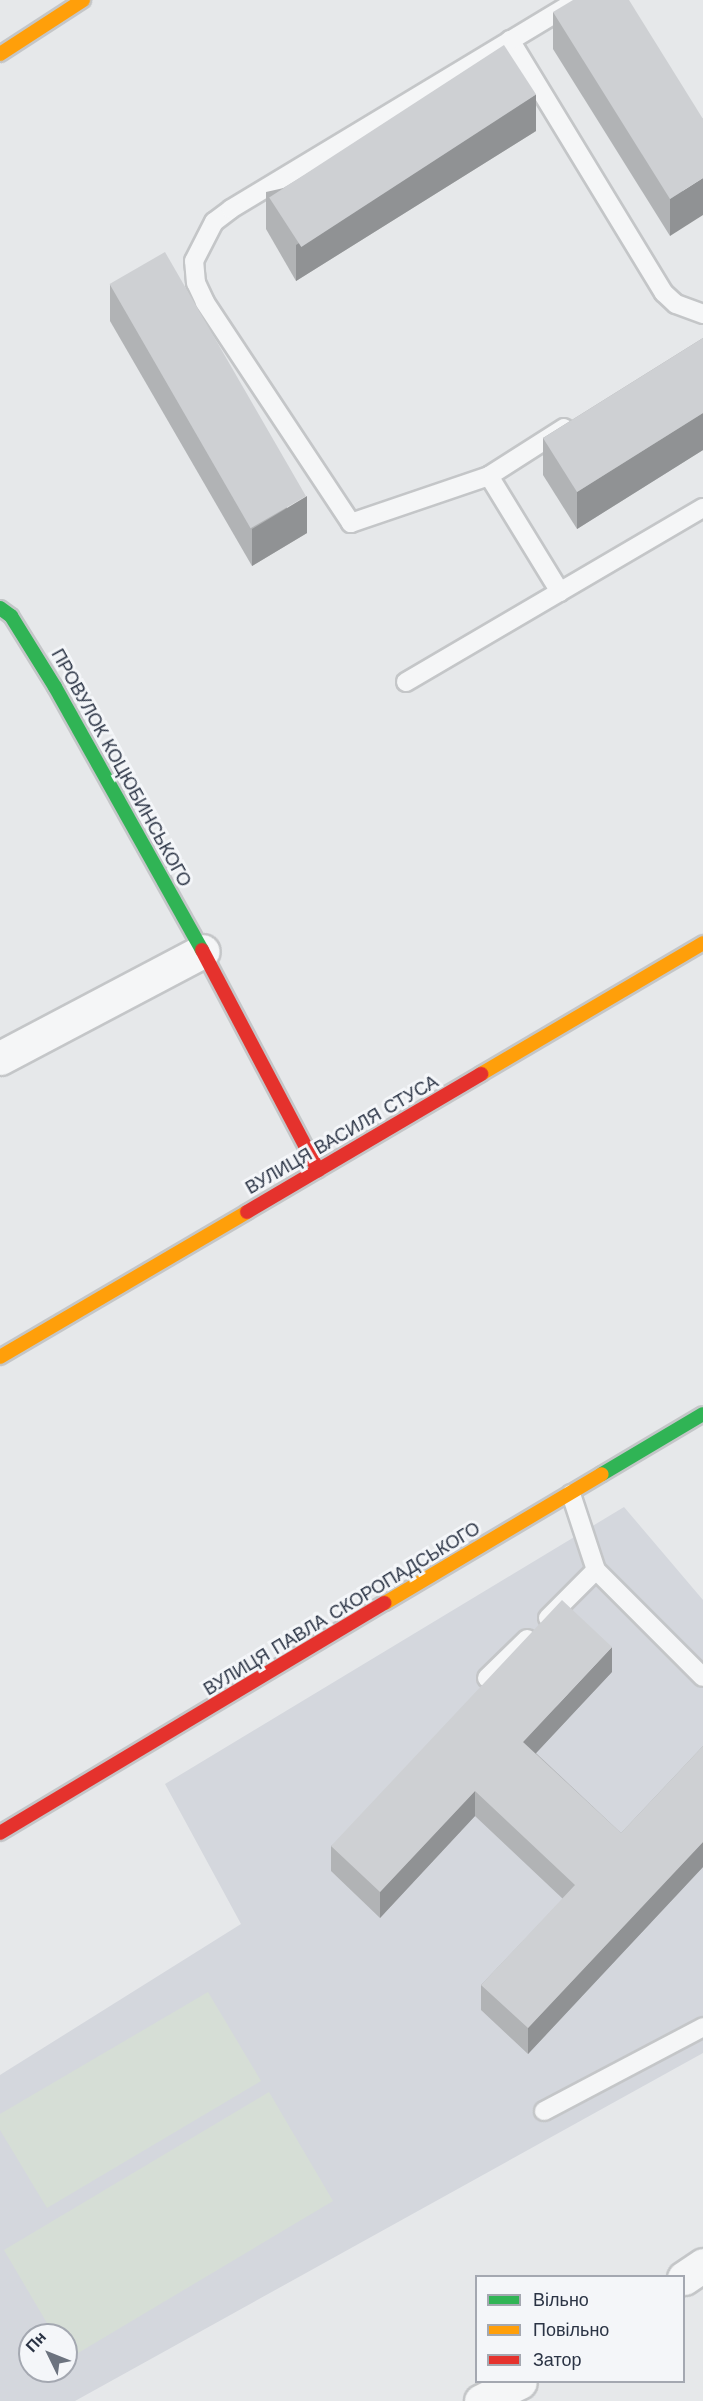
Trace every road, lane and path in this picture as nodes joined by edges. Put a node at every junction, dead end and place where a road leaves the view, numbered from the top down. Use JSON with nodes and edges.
{"nodes":[{"id":1,"x":577,"y":0,"type":"edge"},
{"id":2,"x":78,"y":1,"type":"edge"},
{"id":3,"x":510,"y":40,"type":"junction"},
{"id":4,"x":0,"y":54,"type":"edge"},
{"id":5,"x":703,"y":314,"type":"edge"},
{"id":6,"x":577,"y":420,"type":"edge"},
{"id":7,"x":489,"y":476,"type":"junction"},
{"id":8,"x":703,"y":508,"type":"edge"},
{"id":9,"x":560,"y":592,"type":"junction"},
{"id":10,"x":0,"y":608,"type":"edge"},
{"id":11,"x":406,"y":682,"type":"dead end"},
{"id":12,"x":703,"y":943,"type":"edge"},
{"id":13,"x":203,"y":951,"type":"junction"},
{"id":14,"x":0,"y":1058,"type":"edge"},
{"id":15,"x":318,"y":1170,"type":"junction"},
{"id":16,"x":0,"y":1357,"type":"edge"},
{"id":17,"x":703,"y":1414,"type":"edge"},
{"id":18,"x":571,"y":1494,"type":"junction"},
{"id":19,"x":597,"y":1570,"type":"junction"},
{"id":20,"x":703,"y":1677,"type":"edge"},
{"id":21,"x":487,"y":1678,"type":"edge"},
{"id":22,"x":0,"y":1833,"type":"edge"},
{"id":23,"x":703,"y":2027,"type":"edge"},
{"id":24,"x":544,"y":2111,"type":"dead end"},
{"id":25,"x":703,"y":2265,"type":"edge"},
{"id":26,"x":685,"y":2277,"type":"edge"},
{"id":27,"x":518,"y":2383,"type":"edge"},
{"id":28,"x":481,"y":2401,"type":"edge"}],
"edges":[{"from":1,"to":3,"type":"lane"},
{"from":2,"to":4,"type":"street"},
{"from":3,"to":5,"type":"lane"},
{"from":3,"to":7,"type":"lane"},
{"from":6,"to":7,"type":"lane"},
{"from":7,"to":9,"type":"lane"},
{"from":8,"to":9,"type":"lane"},
{"from":9,"to":11,"type":"lane"},
{"from":10,"to":13,"type":"street","name":"ПРОВУЛОК КОЦЮБИНСЬКОГО"},
{"from":12,"to":15,"type":"street","name":"ВУЛИЦЯ ВАСИЛЯ СТУСА"},
{"from":13,"to":14,"type":"street"},
{"from":13,"to":15,"type":"street","name":"ПРОВУЛОК КОЦЮБИНСЬКОГО"},
{"from":15,"to":16,"type":"street","name":"ВУЛИЦЯ ВАСИЛЯ СТУСА"},
{"from":17,"to":18,"type":"street","name":"ВУЛИЦЯ ПАВЛА СКОРОПАДСЬКОГО"},
{"from":18,"to":19,"type":"lane"},
{"from":18,"to":22,"type":"street","name":"ВУЛИЦЯ ПАВЛА СКОРОПАДСЬКОГО"},
{"from":19,"to":20,"type":"lane"},
{"from":19,"to":21,"type":"lane"},
{"from":23,"to":24,"type":"lane"},
{"from":25,"to":26,"type":"street"},
{"from":27,"to":28,"type":"street"}]}
